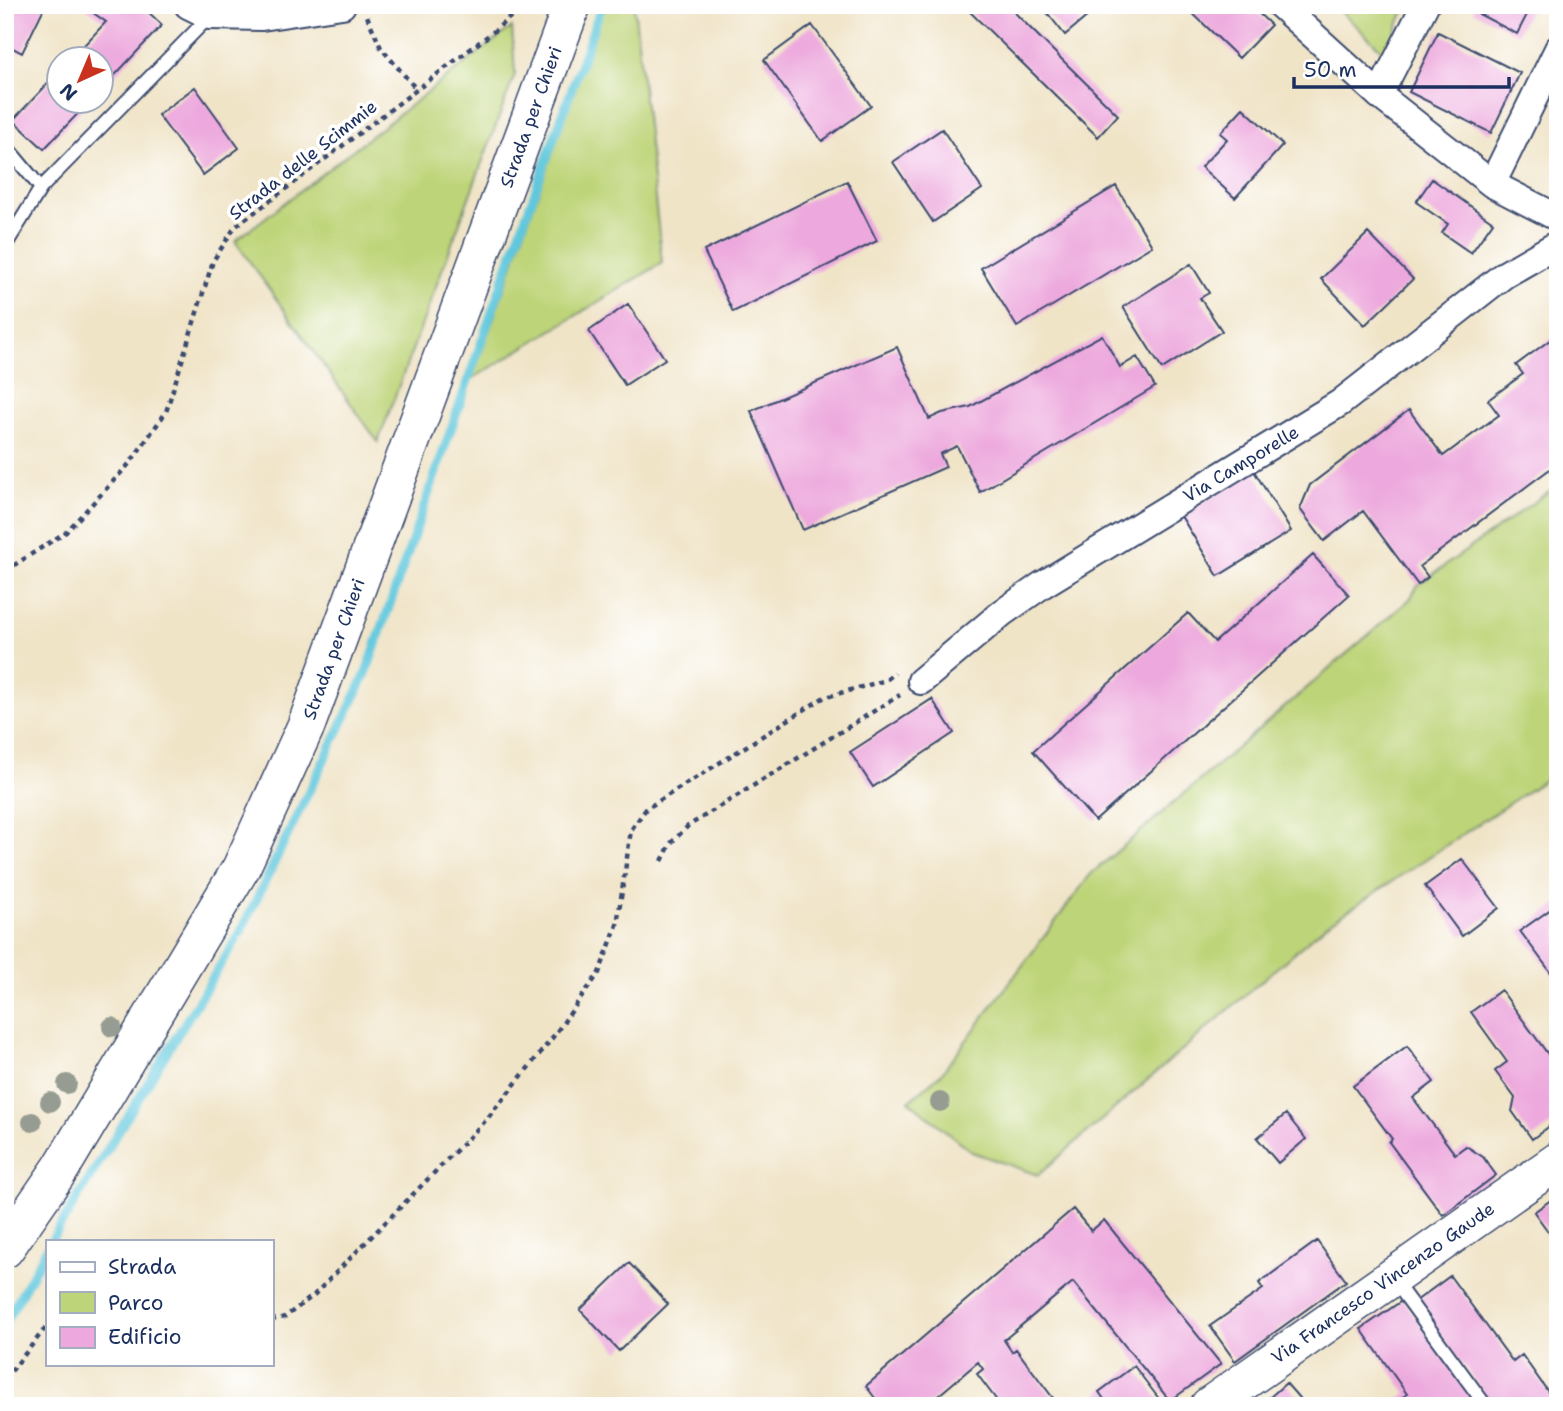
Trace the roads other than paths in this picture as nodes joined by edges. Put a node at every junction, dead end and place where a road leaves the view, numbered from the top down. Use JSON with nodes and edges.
{"nodes":[{"id":1,"x":342,"y":5,"type":"edge"},
{"id":2,"x":572,"y":5,"type":"edge"},
{"id":3,"x":1280,"y":5,"type":"edge"},
{"id":4,"x":1425,"y":5,"type":"edge"},
{"id":5,"x":199,"y":11,"type":"edge"},
{"id":6,"x":1558,"y":49,"type":"edge"},
{"id":7,"x":1379,"y":95,"type":"junction"},
{"id":8,"x":5,"y":145,"type":"edge"},
{"id":9,"x":1492,"y":184,"type":"junction"},
{"id":10,"x":41,"y":188,"type":"junction"},
{"id":11,"x":1558,"y":218,"type":"edge"},
{"id":12,"x":1558,"y":244,"type":"edge"},
{"id":13,"x":5,"y":246,"type":"edge"},
{"id":14,"x":921,"y":681,"type":"road end"},
{"id":15,"x":1558,"y":1161,"type":"edge"},
{"id":16,"x":5,"y":1249,"type":"edge"},
{"id":17,"x":1391,"y":1276,"type":"junction"},
{"id":18,"x":1209,"y":1406,"type":"edge"},
{"id":19,"x":1486,"y":1406,"type":"edge"}],
"edges":[{"from":1,"to":5,"type":"street"},
{"from":2,"to":16,"type":"main road","name":"Strada per Chieri"},
{"from":3,"to":7,"type":"street"},
{"from":4,"to":7,"type":"street"},
{"from":5,"to":10,"type":"lane"},
{"from":6,"to":9,"type":"street"},
{"from":7,"to":9,"type":"street"},
{"from":8,"to":10,"type":"lane"},
{"from":9,"to":11,"type":"street"},
{"from":10,"to":13,"type":"lane"},
{"from":12,"to":14,"type":"street","name":"Via Camporelle"},
{"from":15,"to":17,"type":"main road","name":"Via Francesco Vincenzo Gaude"},
{"from":17,"to":18,"type":"main road","name":"Via Francesco Vincenzo Gaude"},
{"from":17,"to":19,"type":"lane"}]}
